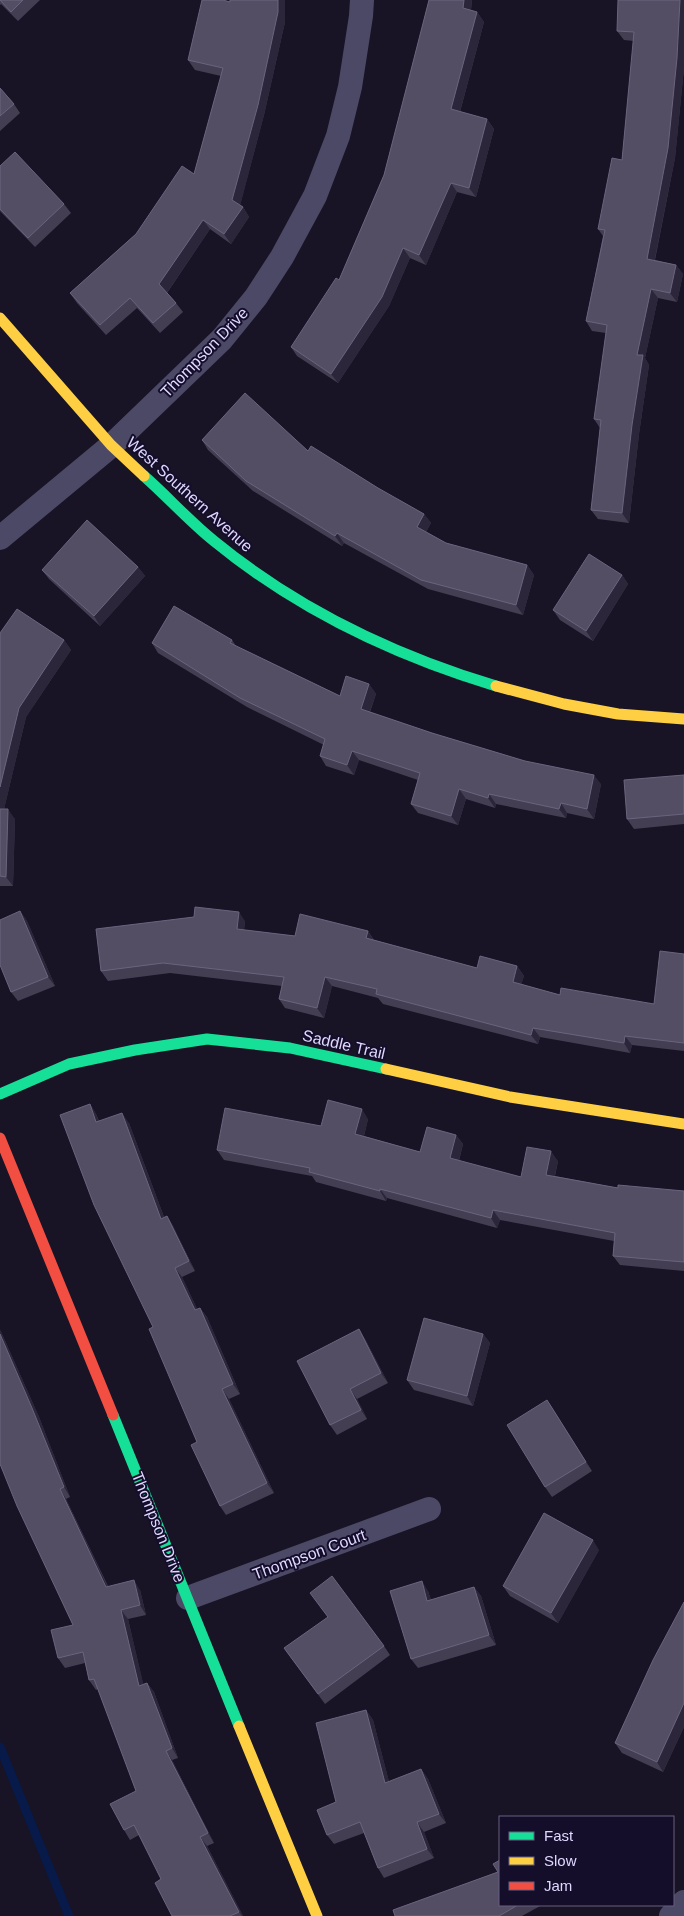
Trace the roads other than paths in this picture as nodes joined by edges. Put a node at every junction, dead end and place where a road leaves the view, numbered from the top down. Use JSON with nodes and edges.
{"nodes":[{"id":1,"x":362,"y":0,"type":"edge"},
{"id":2,"x":0,"y":318,"type":"edge"},
{"id":3,"x":112,"y":445,"type":"junction"},
{"id":4,"x":0,"y":538,"type":"edge"},
{"id":5,"x":684,"y":719,"type":"edge"},
{"id":6,"x":0,"y":1094,"type":"edge"},
{"id":7,"x":684,"y":1124,"type":"edge"},
{"id":8,"x":0,"y":1138,"type":"edge"},
{"id":9,"x":429,"y":1509,"type":"dead end"},
{"id":10,"x":188,"y":1598,"type":"junction"},
{"id":11,"x":684,"y":1902,"type":"edge"},
{"id":12,"x":317,"y":1916,"type":"edge"},
{"id":13,"x":671,"y":1916,"type":"edge"}],
"edges":[{"from":1,"to":3,"type":"street","name":"Thompson Drive"},
{"from":2,"to":3,"type":"street","name":"West Southern Avenue"},
{"from":3,"to":4,"type":"street","name":"Thompson Drive"},
{"from":3,"to":5,"type":"street","name":"West Southern Avenue"},
{"from":6,"to":7,"type":"street","name":"Saddle Trail"},
{"from":8,"to":10,"type":"street","name":"Thompson Drive"},
{"from":9,"to":10,"type":"street","name":"Thompson Court"},
{"from":10,"to":12,"type":"street","name":"Thompson Drive"},
{"from":11,"to":13,"type":"street"}]}
